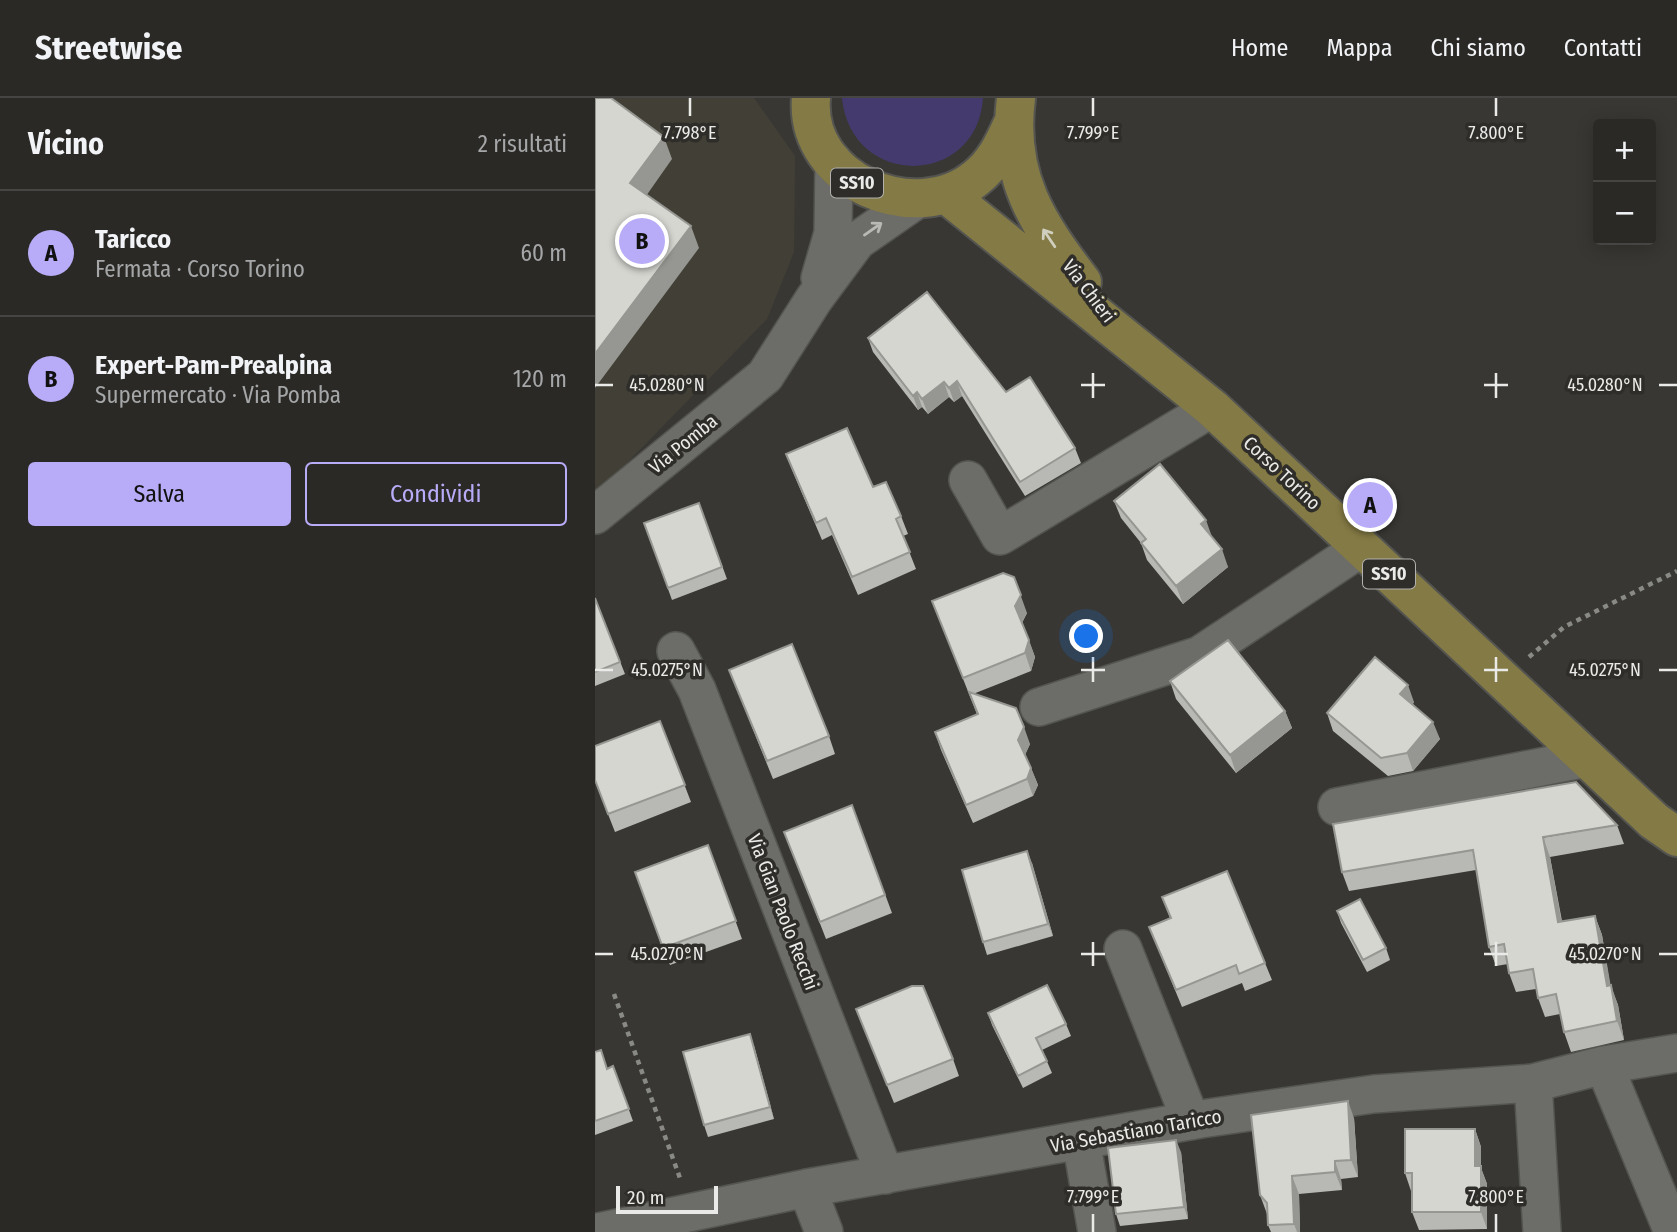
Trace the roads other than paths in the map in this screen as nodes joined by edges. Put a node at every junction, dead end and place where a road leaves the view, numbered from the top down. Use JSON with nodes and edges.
{"nodes":[{"id":1,"x":809,"y":101,"type":"edge"},
{"id":2,"x":1014,"y":111,"type":"edge"},
{"id":3,"x":834,"y":162,"type":"junction"},
{"id":4,"x":931,"y":197,"type":"junction"},
{"id":5,"x":814,"y":299,"type":"junction"},
{"id":6,"x":1120,"y":331,"type":"junction"},
{"id":7,"x":1212,"y":408,"type":"junction"},
{"id":8,"x":968,"y":480,"type":"dead end"},
{"id":9,"x":595,"y":515,"type":"edge"},
{"id":10,"x":1361,"y":548,"type":"junction"},
{"id":11,"x":676,"y":651,"type":"dead end"},
{"id":12,"x":1039,"y":707,"type":"dead end"},
{"id":13,"x":1587,"y":758,"type":"junction"},
{"id":14,"x":1336,"y":807,"type":"dead end"},
{"id":15,"x":1666,"y":829,"type":"edge"},
{"id":16,"x":1677,"y":851,"type":"edge"},
{"id":17,"x":1123,"y":949,"type":"dead end"},
{"id":18,"x":1677,"y":1053,"type":"edge"},
{"id":19,"x":1604,"y":1065,"type":"junction"},
{"id":20,"x":1532,"y":1083,"type":"junction"},
{"id":21,"x":1191,"y":1121,"type":"junction"},
{"id":22,"x":1081,"y":1140,"type":"junction"},
{"id":23,"x":884,"y":1175,"type":"junction"},
{"id":24,"x":807,"y":1188,"type":"junction"},
{"id":25,"x":598,"y":1232,"type":"edge"},
{"id":26,"x":824,"y":1232,"type":"edge"},
{"id":27,"x":1097,"y":1232,"type":"edge"},
{"id":28,"x":1542,"y":1232,"type":"edge"},
{"id":29,"x":1673,"y":1232,"type":"edge"}],
"edges":[{"from":1,"to":3,"type":"main road","name":"Via Chieri","number":"SS10"},
{"from":2,"to":4,"type":"main road","name":"Via Chieri"},
{"from":6,"to":2,"type":"main road","name":"Via Chieri","one_way":true},
{"from":3,"to":4,"type":"main road","name":"Via Chieri","number":"SS10"},
{"from":3,"to":5,"type":"street","name":"Via Pomba"},
{"from":5,"to":4,"type":"street","name":"Via Pomba","one_way":true},
{"from":4,"to":6,"type":"main road","name":"Via Chieri"},
{"from":5,"to":9,"type":"street","name":"Via Pomba"},
{"from":6,"to":7,"type":"main road","name":"Corso Torino","number":"SS10"},
{"from":7,"to":8,"type":"street"},
{"from":7,"to":10,"type":"main road","name":"Corso Torino","number":"SS10"},
{"from":10,"to":12,"type":"street"},
{"from":10,"to":13,"type":"main road","name":"Corso Torino","number":"SS10"},
{"from":11,"to":23,"type":"street","name":"Via Gian Paolo Recchi"},
{"from":13,"to":14,"type":"street"},
{"from":13,"to":15,"type":"main road","name":"Corso Torino","number":"SS10"},
{"from":15,"to":16,"type":"main road","name":"Corso Torino"},
{"from":17,"to":21,"type":"street"},
{"from":18,"to":19,"type":"street","name":"Via Sebastiano Taricco"},
{"from":19,"to":20,"type":"street","name":"Via Sebastiano Taricco"},
{"from":19,"to":29,"type":"street"},
{"from":20,"to":21,"type":"street","name":"Via Sebastiano Taricco"},
{"from":20,"to":28,"type":"street"},
{"from":21,"to":22,"type":"street","name":"Via Sebastiano Taricco"},
{"from":22,"to":23,"type":"street","name":"Via Sebastiano Taricco"},
{"from":22,"to":27,"type":"street"},
{"from":23,"to":24,"type":"street","name":"Via Sebastiano Taricco"},
{"from":24,"to":25,"type":"street","name":"Via Sebastiano Taricco"},
{"from":24,"to":26,"type":"street"}]}
